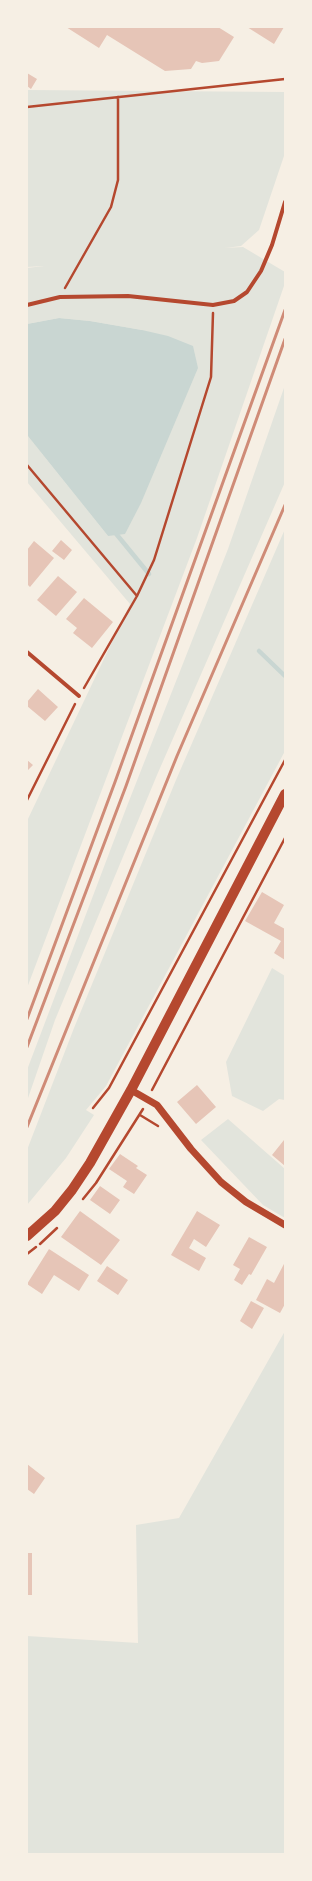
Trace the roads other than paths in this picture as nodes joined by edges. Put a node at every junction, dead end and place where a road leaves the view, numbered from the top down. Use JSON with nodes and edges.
{"nodes":[{"id":1,"x":285,"y":202,"type":"edge"},
{"id":2,"x":27,"y":305,"type":"edge"},
{"id":3,"x":27,"y":652,"type":"edge"},
{"id":4,"x":79,"y":696,"type":"dead end"},
{"id":5,"x":285,"y":794,"type":"edge"},
{"id":6,"x":131,"y":1090,"type":"junction"},
{"id":7,"x":285,"y":1225,"type":"edge"},
{"id":8,"x":27,"y":1236,"type":"edge"}],
"edges":[{"from":1,"to":2,"type":"street"},
{"from":3,"to":4,"type":"street"},
{"from":5,"to":6,"type":"main road"},
{"from":6,"to":7,"type":"street"},
{"from":6,"to":8,"type":"main road"}]}
